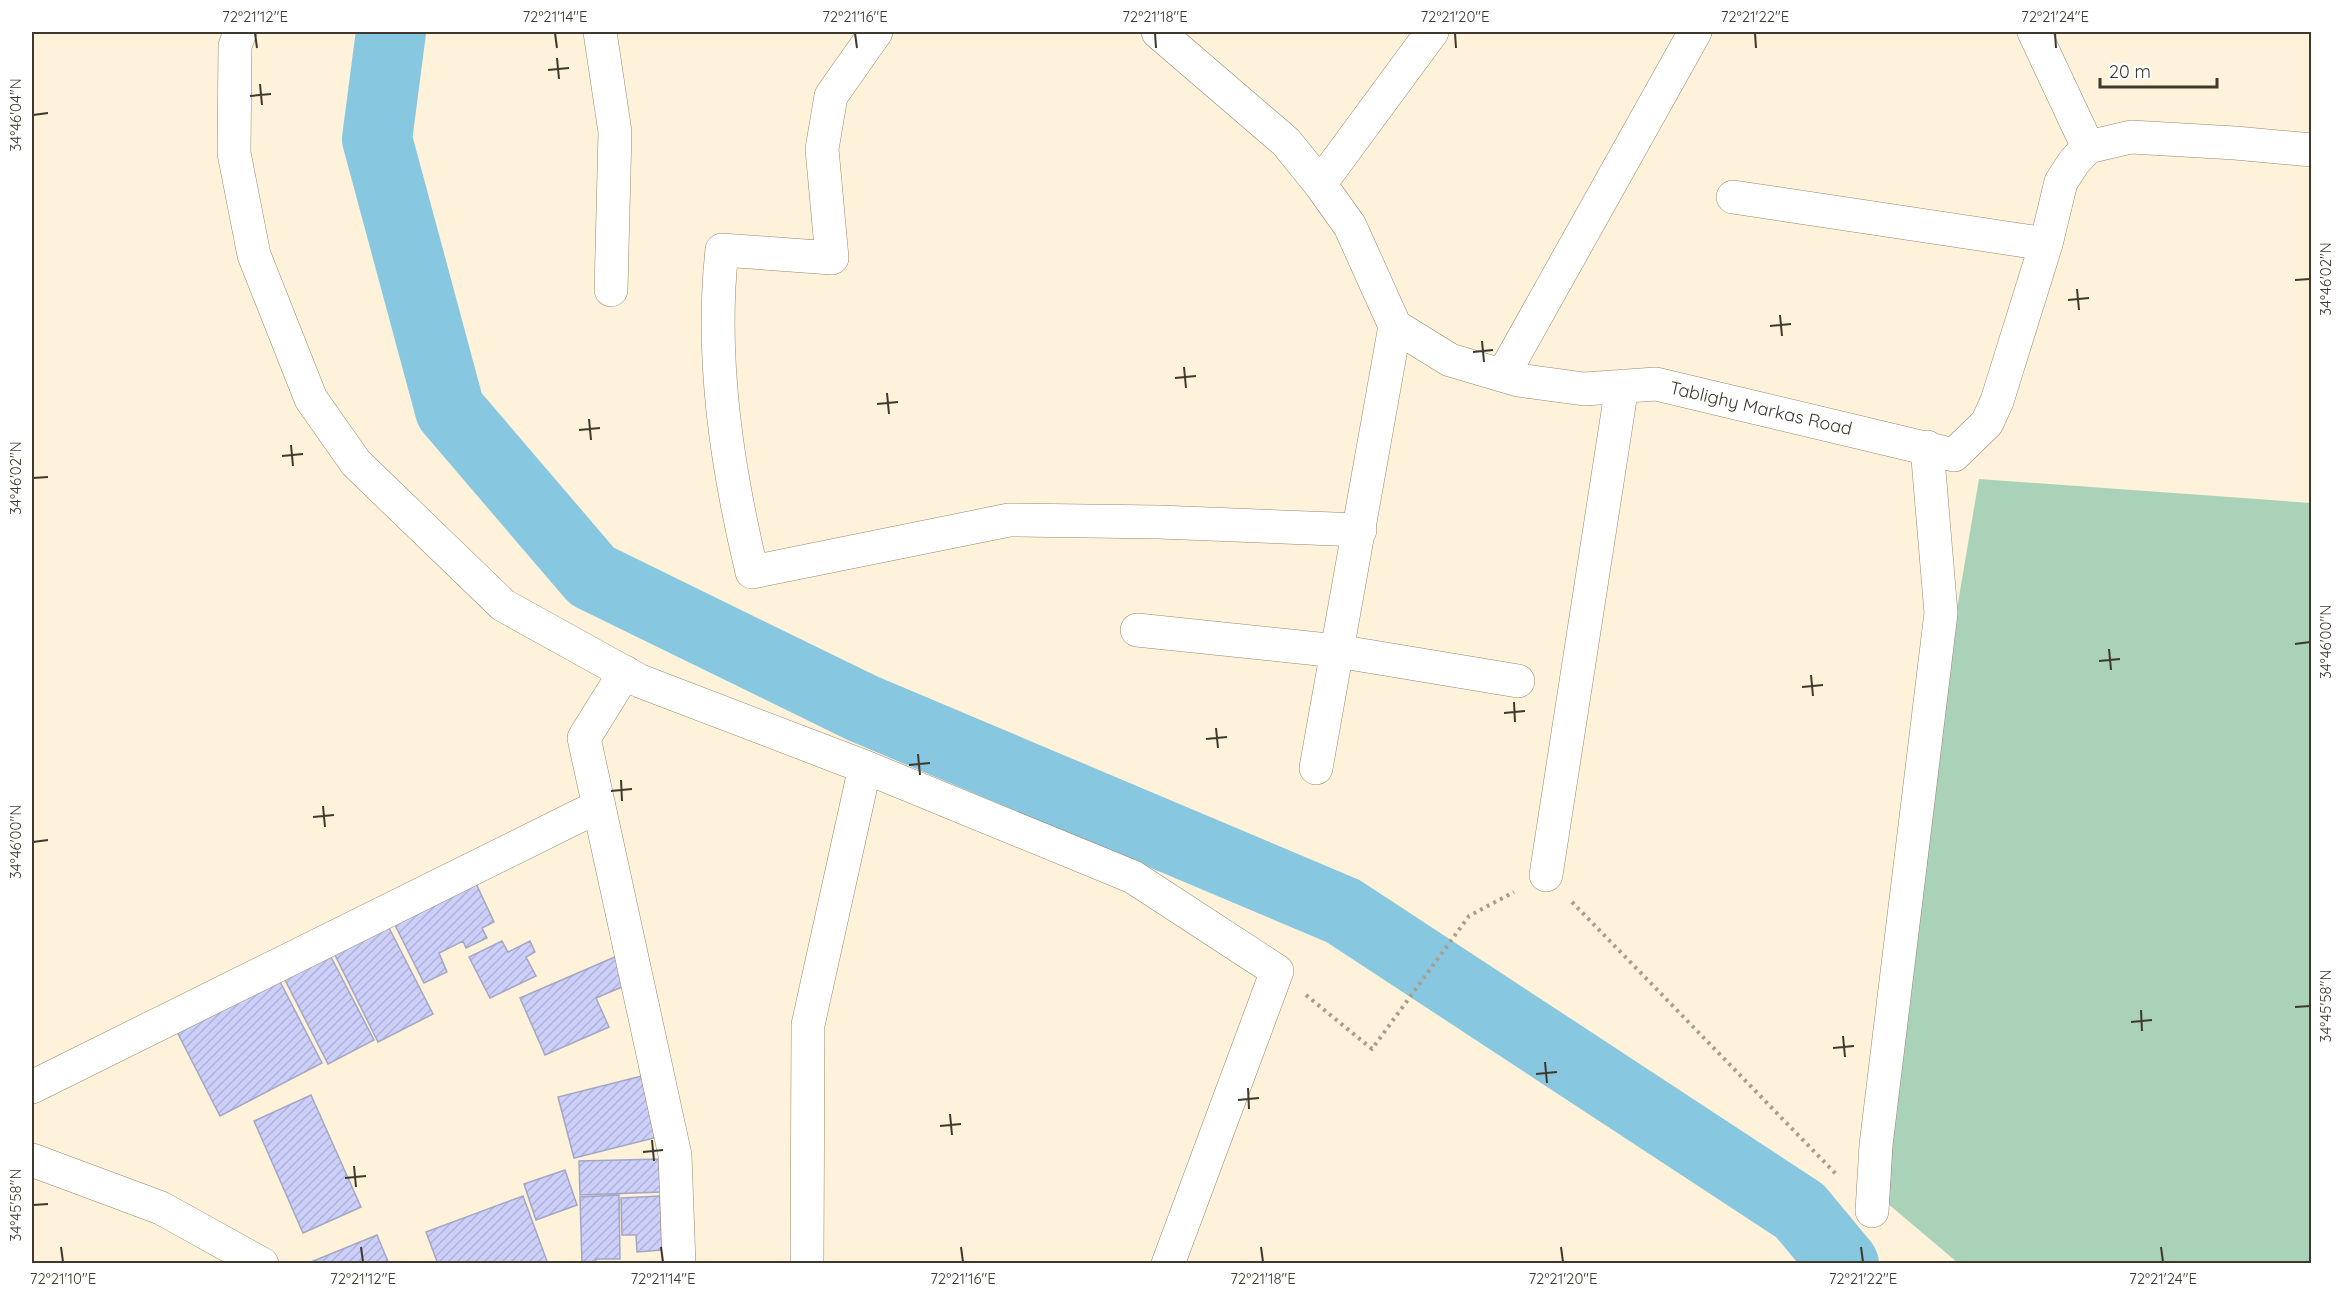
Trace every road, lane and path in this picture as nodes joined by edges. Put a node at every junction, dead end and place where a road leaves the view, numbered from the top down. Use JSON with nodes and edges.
{"nodes":[{"id":1,"x":240,"y":32,"type":"edge"},
{"id":2,"x":600,"y":32,"type":"edge"},
{"id":3,"x":876,"y":32,"type":"edge"},
{"id":4,"x":1432,"y":32,"type":"edge"},
{"id":5,"x":1695,"y":32,"type":"edge"},
{"id":6,"x":2034,"y":32,"type":"edge"},
{"id":7,"x":1167,"y":35,"type":"edge"},
{"id":8,"x":2088,"y":147,"type":"junction"},
{"id":9,"x":2312,"y":150,"type":"edge"},
{"id":10,"x":1320,"y":184,"type":"junction"},
{"id":11,"x":1733,"y":197,"type":"dead end"},
{"id":12,"x":2046,"y":244,"type":"junction"},
{"id":13,"x":611,"y":290,"type":"dead end"},
{"id":14,"x":1395,"y":326,"type":"junction"},
{"id":15,"x":1503,"y":375,"type":"junction"},
{"id":16,"x":1622,"y":386,"type":"junction"},
{"id":17,"x":1927,"y":447,"type":"junction"},
{"id":18,"x":1360,"y":530,"type":"junction"},
{"id":19,"x":1137,"y":630,"type":"dead end"},
{"id":20,"x":1337,"y":651,"type":"junction"},
{"id":21,"x":625,"y":672,"type":"junction"},
{"id":22,"x":1518,"y":681,"type":"dead end"},
{"id":23,"x":865,"y":767,"type":"junction"},
{"id":24,"x":1316,"y":768,"type":"dead end"},
{"id":25,"x":599,"y":806,"type":"junction"},
{"id":26,"x":1546,"y":874,"type":"junction"},
{"id":27,"x":1277,"y":971,"type":"junction"},
{"id":28,"x":32,"y":1087,"type":"edge"},
{"id":29,"x":32,"y":1160,"type":"edge"},
{"id":30,"x":1872,"y":1211,"type":"joint"},
{"id":31,"x":262,"y":1263,"type":"edge"},
{"id":32,"x":679,"y":1263,"type":"edge"},
{"id":33,"x":807,"y":1263,"type":"edge"},
{"id":34,"x":1168,"y":1263,"type":"edge"}],
"edges":[{"from":1,"to":21,"type":"street"},
{"from":2,"to":13,"type":"street"},
{"from":3,"to":18,"type":"street"},
{"from":4,"to":10,"type":"street"},
{"from":5,"to":15,"type":"street"},
{"from":6,"to":8,"type":"street"},
{"from":7,"to":10,"type":"street"},
{"from":8,"to":9,"type":"street"},
{"from":8,"to":12,"type":"street","name":"Tablighy Markas Road"},
{"from":10,"to":14,"type":"street"},
{"from":11,"to":12,"type":"street"},
{"from":12,"to":17,"type":"street","name":"Tablighy Markas Road"},
{"from":14,"to":15,"type":"street","name":"Tablighy Markas Road"},
{"from":14,"to":18,"type":"street"},
{"from":15,"to":16,"type":"street","name":"Tablighy Markas Road"},
{"from":16,"to":17,"type":"street","name":"Tablighy Markas Road"},
{"from":16,"to":26,"type":"street"},
{"from":17,"to":30,"type":"street"},
{"from":18,"to":20,"type":"street"},
{"from":19,"to":20,"type":"street"},
{"from":20,"to":22,"type":"street"},
{"from":20,"to":24,"type":"street"},
{"from":21,"to":23,"type":"street"},
{"from":21,"to":25,"type":"street"},
{"from":23,"to":27,"type":"street"},
{"from":23,"to":33,"type":"street"},
{"from":25,"to":28,"type":"street"},
{"from":25,"to":32,"type":"street"},
{"from":26,"to":27,"type":"path"},
{"from":26,"to":30,"type":"path"},
{"from":27,"to":34,"type":"street"},
{"from":29,"to":31,"type":"street"}]}
